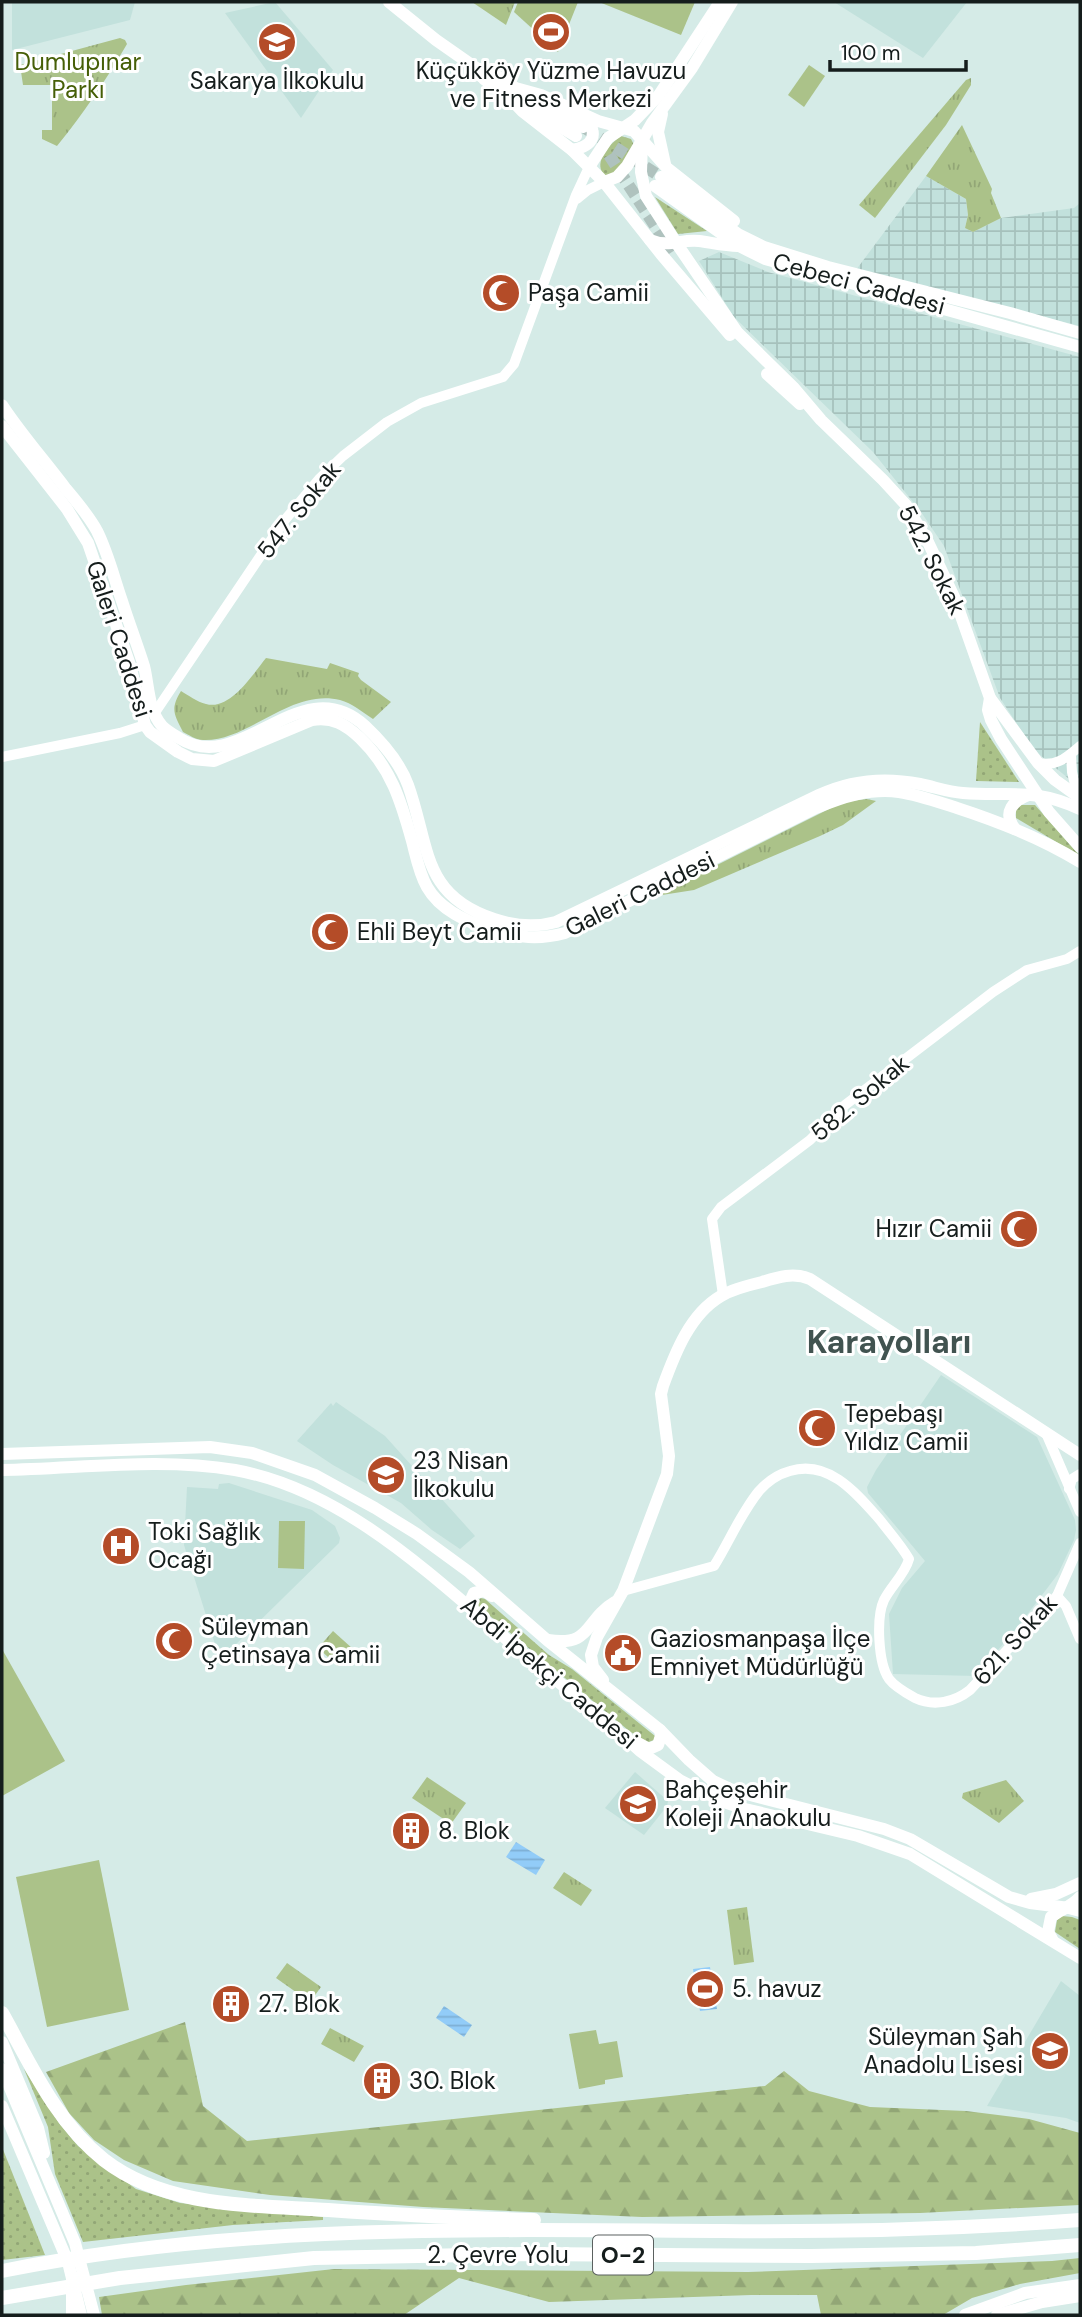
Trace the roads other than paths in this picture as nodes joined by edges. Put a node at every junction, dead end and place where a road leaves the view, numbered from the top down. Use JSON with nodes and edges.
{"nodes":[{"id":1,"x":389,"y":2,"type":"edge"},
{"id":2,"x":720,"y":2,"type":"edge"},
{"id":3,"x":732,"y":2,"type":"edge"},
{"id":4,"x":511,"y":92,"type":"junction"},
{"id":5,"x":663,"y":107,"type":"junction"},
{"id":6,"x":581,"y":126,"type":"junction"},
{"id":7,"x":624,"y":129,"type":"junction"},
{"id":8,"x":642,"y":142,"type":"junction"},
{"id":9,"x":580,"y":158,"type":"junction"},
{"id":10,"x":661,"y":177,"type":"junction"},
{"id":11,"x":604,"y":182,"type":"junction"},
{"id":12,"x":581,"y":191,"type":"junction"},
{"id":13,"x":620,"y":199,"type":"junction"},
{"id":14,"x":649,"y":240,"type":"junction"},
{"id":15,"x":706,"y":243,"type":"junction"},
{"id":16,"x":739,"y":246,"type":"junction"},
{"id":17,"x":675,"y":248,"type":"junction"},
{"id":18,"x":691,"y":264,"type":"junction"},
{"id":19,"x":721,"y":323,"type":"junction"},
{"id":20,"x":1080,"y":333,"type":"edge"},
{"id":21,"x":1080,"y":347,"type":"edge"},
{"id":22,"x":2,"y":405,"type":"edge"},
{"id":23,"x":813,"y":412,"type":"junction"},
{"id":24,"x":2,"y":426,"type":"edge"},
{"id":25,"x":990,"y":698,"type":"junction"},
{"id":26,"x":154,"y":714,"type":"junction"},
{"id":27,"x":145,"y":725,"type":"junction"},
{"id":28,"x":1080,"y":746,"type":"edge"},
{"id":29,"x":1071,"y":754,"type":"junction"},
{"id":30,"x":2,"y":757,"type":"edge"},
{"id":31,"x":1038,"y":762,"type":"junction"},
{"id":32,"x":1033,"y":789,"type":"junction"},
{"id":33,"x":1080,"y":801,"type":"edge"},
{"id":34,"x":1015,"y":829,"type":"junction"},
{"id":35,"x":1080,"y":847,"type":"edge"},
{"id":36,"x":1080,"y":862,"type":"edge"},
{"id":37,"x":1080,"y":951,"type":"edge"},
{"id":38,"x":723,"y":1295,"type":"junction"},
{"id":39,"x":1045,"y":1433,"type":"junction"},
{"id":40,"x":2,"y":1454,"type":"edge"},
{"id":41,"x":1080,"y":1455,"type":"edge"},
{"id":42,"x":2,"y":1470,"type":"edge"},
{"id":43,"x":1080,"y":1474,"type":"edge"},
{"id":44,"x":1069,"y":1489,"type":"junction"},
{"id":45,"x":1080,"y":1513,"type":"edge"},
{"id":46,"x":1080,"y":1543,"type":"edge"},
{"id":47,"x":623,"y":1591,"type":"junction"},
{"id":48,"x":1057,"y":1596,"type":"junction"},
{"id":49,"x":502,"y":1600,"type":"junction"},
{"id":50,"x":615,"y":1602,"type":"junction"},
{"id":51,"x":474,"y":1611,"type":"junction"},
{"id":52,"x":1080,"y":1639,"type":"edge"},
{"id":53,"x":547,"y":1640,"type":"junction"},
{"id":54,"x":610,"y":1692,"type":"junction"},
{"id":55,"x":660,"y":1730,"type":"junction"},
{"id":56,"x":625,"y":1737,"type":"junction"},
{"id":57,"x":1080,"y":1883,"type":"edge"},
{"id":58,"x":1080,"y":1897,"type":"edge"},
{"id":59,"x":1020,"y":1901,"type":"junction"},
{"id":60,"x":1075,"y":1909,"type":"edge"},
{"id":61,"x":1052,"y":1939,"type":"junction"},
{"id":62,"x":1080,"y":1958,"type":"edge"},
{"id":63,"x":2,"y":2013,"type":"edge"},
{"id":64,"x":2,"y":2042,"type":"edge"},
{"id":65,"x":2,"y":2069,"type":"edge"},
{"id":66,"x":2,"y":2106,"type":"edge"},
{"id":67,"x":48,"y":2178,"type":"junction"},
{"id":68,"x":1080,"y":2220,"type":"edge"},
{"id":69,"x":594,"y":2230,"type":"junction"},
{"id":70,"x":1080,"y":2245,"type":"edge"},
{"id":71,"x":2,"y":2271,"type":"edge"},
{"id":72,"x":73,"y":2278,"type":"junction"},
{"id":73,"x":1080,"y":2278,"type":"edge"},
{"id":74,"x":1080,"y":2285,"type":"edge"},
{"id":75,"x":1040,"y":2290,"type":"junction"},
{"id":76,"x":1080,"y":2296,"type":"edge"},
{"id":77,"x":2,"y":2298,"type":"edge"},
{"id":78,"x":1080,"y":2304,"type":"edge"},
{"id":79,"x":1022,"y":2307,"type":"junction"},
{"id":80,"x":73,"y":2315,"type":"edge"},
{"id":81,"x":81,"y":2315,"type":"edge"},
{"id":82,"x":94,"y":2315,"type":"edge"},
{"id":83,"x":965,"y":2315,"type":"edge"},
{"id":84,"x":997,"y":2315,"type":"edge"}],
"edges":[{"from":1,"to":4,"type":"main road"},
{"from":2,"to":7,"type":"main road"},
{"from":3,"to":5,"type":"main road"},
{"from":4,"to":6,"type":"main road"},
{"from":4,"to":9,"type":"main road","name":"542. Sokak"},
{"from":5,"to":8,"type":"main road"},
{"from":5,"to":10,"type":"main road"},
{"from":6,"to":7,"type":"main road"},
{"from":6,"to":9,"type":"main road"},
{"from":7,"to":8,"type":"main road"},
{"from":7,"to":9,"type":"main road"},
{"from":8,"to":10,"type":"main road"},
{"from":8,"to":11,"type":"main road"},
{"from":8,"to":17,"type":"main road","name":"542. Sokak"},
{"from":9,"to":11,"type":"main road","name":"542. Sokak"},
{"from":9,"to":12,"type":"street"},
{"from":10,"to":16,"type":"main road","name":"Cebeci Caddesi"},
{"from":10,"to":20,"type":"main road","name":"Cebeci Caddesi"},
{"from":11,"to":12,"type":"street"},
{"from":11,"to":13,"type":"main road","name":"542. Sokak"},
{"from":12,"to":13,"type":"street"},
{"from":12,"to":26,"type":"street","name":"547. Sokak"},
{"from":13,"to":14,"type":"main road","name":"542. Sokak"},
{"from":14,"to":17,"type":"main road"},
{"from":14,"to":19,"type":"main road","name":"542. Sokak"},
{"from":15,"to":16,"type":"main road"},
{"from":15,"to":17,"type":"main road"},
{"from":15,"to":18,"type":"main road"},
{"from":16,"to":21,"type":"main road","name":"Cebeci Caddesi"},
{"from":17,"to":18,"type":"main road","name":"542. Sokak"},
{"from":17,"to":19,"type":"main road"},
{"from":18,"to":23,"type":"main road","name":"542. Sokak"},
{"from":19,"to":23,"type":"main road","name":"542. Sokak"},
{"from":22,"to":26,"type":"main road","name":"Galeri Caddesi"},
{"from":23,"to":25,"type":"main road","name":"542. Sokak"},
{"from":24,"to":27,"type":"main road","name":"Galeri Caddesi"},
{"from":25,"to":31,"type":"main road"},
{"from":25,"to":32,"type":"main road"},
{"from":26,"to":27,"type":"main road"},
{"from":26,"to":32,"type":"main road","name":"Galeri Caddesi"},
{"from":27,"to":30,"type":"street"},
{"from":27,"to":34,"type":"main road","name":"Galeri Caddesi"},
{"from":28,"to":29,"type":"street"},
{"from":29,"to":31,"type":"street"},
{"from":29,"to":33,"type":"street"},
{"from":31,"to":33,"type":"main road"},
{"from":32,"to":33,"type":"main road","name":"Galeri Caddesi"},
{"from":32,"to":34,"type":"main road"},
{"from":32,"to":35,"type":"main road"},
{"from":34,"to":36,"type":"main road","name":"Galeri Caddesi"},
{"from":37,"to":38,"type":"street","name":"582. Sokak"},
{"from":38,"to":39,"type":"main road"},
{"from":38,"to":47,"type":"main road"},
{"from":39,"to":41,"type":"main road"},
{"from":39,"to":44,"type":"street"},
{"from":40,"to":49,"type":"main road","name":"Abdi İpekçi Caddesi"},
{"from":42,"to":51,"type":"main road","name":"Abdi İpekçi Caddesi"},
{"from":43,"to":44,"type":"street"},
{"from":44,"to":45,"type":"street"},
{"from":46,"to":48,"type":"street","name":"621. Sokak"},
{"from":47,"to":48,"type":"street","name":"621. Sokak"},
{"from":47,"to":50,"type":"main road"},
{"from":48,"to":52,"type":"street"},
{"from":49,"to":51,"type":"main road"},
{"from":49,"to":53,"type":"main road","name":"Abdi İpekçi Caddesi"},
{"from":50,"to":53,"type":"main road"},
{"from":50,"to":54,"type":"main road"},
{"from":51,"to":56,"type":"main road","name":"Abdi İpekçi Caddesi"},
{"from":53,"to":54,"type":"main road","name":"Abdi İpekçi Caddesi"},
{"from":54,"to":55,"type":"main road","name":"Abdi İpekçi Caddesi"},
{"from":55,"to":56,"type":"main road"},
{"from":55,"to":59,"type":"main road","name":"Abdi İpekçi Caddesi"},
{"from":56,"to":61,"type":"main road","name":"Abdi İpekçi Caddesi"},
{"from":57,"to":59,"type":"main road"},
{"from":58,"to":60,"type":"main road"},
{"from":59,"to":60,"type":"main road","name":"Abdi İpekçi Caddesi"},
{"from":60,"to":61,"type":"main road"},
{"from":61,"to":62,"type":"main road","name":"Abdi İpekçi Caddesi"},
{"from":63,"to":69,"type":"highway"},
{"from":64,"to":67,"type":"main road"},
{"from":65,"to":67,"type":"main road"},
{"from":66,"to":72,"type":"main road"},
{"from":67,"to":82,"type":"main road"},
{"from":68,"to":69,"type":"highway","name":"2. Çevre Yolu","number":"O-2"},
{"from":69,"to":71,"type":"highway","name":"2. Çevre Yolu","number":"O-2"},
{"from":70,"to":77,"type":"highway","name":"2. Çevre Yolu","number":"O-2"},
{"from":72,"to":80,"type":"highway"},
{"from":72,"to":81,"type":"main road"},
{"from":73,"to":75,"type":"main road"},
{"from":74,"to":75,"type":"main road"},
{"from":75,"to":83,"type":"main road"},
{"from":76,"to":79,"type":"main road"},
{"from":78,"to":79,"type":"main road"},
{"from":79,"to":84,"type":"main road"}]}
